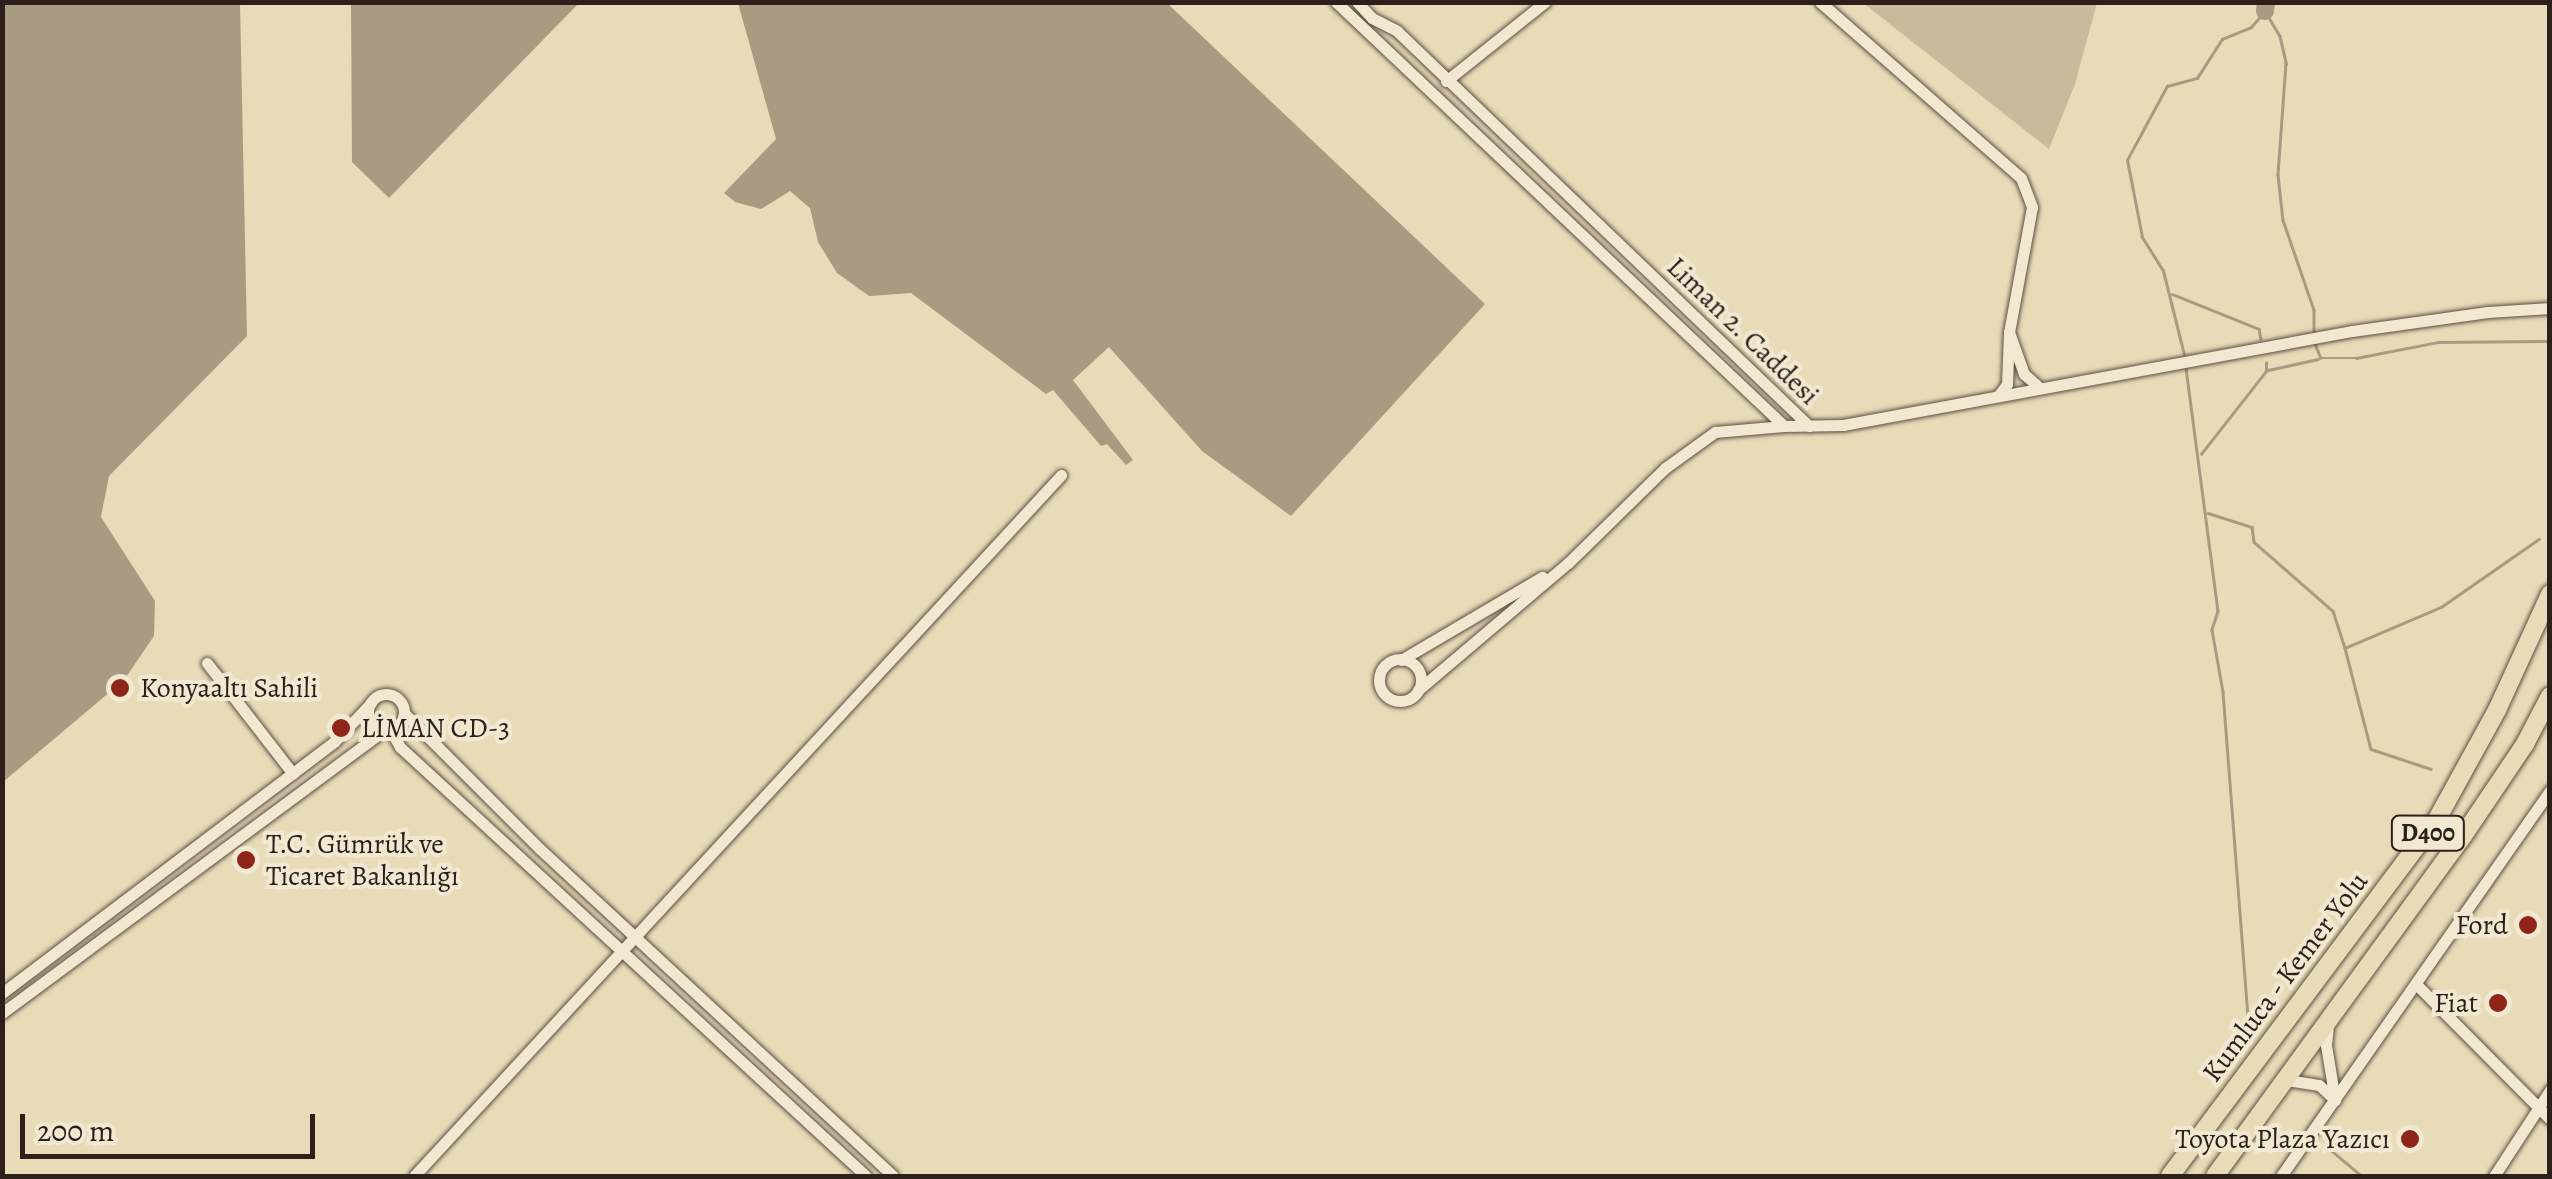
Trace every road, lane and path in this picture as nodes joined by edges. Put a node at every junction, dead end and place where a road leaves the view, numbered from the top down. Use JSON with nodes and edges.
{"nodes":[{"id":1,"x":1336,"y":2,"type":"edge"},
{"id":2,"x":1356,"y":2,"type":"edge"},
{"id":3,"x":1380,"y":2,"type":"edge"},
{"id":4,"x":1545,"y":2,"type":"edge"},
{"id":5,"x":1820,"y":2,"type":"edge"},
{"id":6,"x":1372,"y":18,"type":"junction"},
{"id":7,"x":1368,"y":33,"type":"junction"},
{"id":8,"x":1446,"y":81,"type":"junction"},
{"id":9,"x":1456,"y":90,"type":"junction"},
{"id":10,"x":1444,"y":104,"type":"junction"},
{"id":11,"x":1688,"y":311,"type":"junction"},
{"id":12,"x":2548,"y":312,"type":"edge"},
{"id":13,"x":1676,"y":324,"type":"junction"},
{"id":14,"x":2009,"y":332,"type":"junction"},
{"id":15,"x":2040,"y":388,"type":"junction"},
{"id":16,"x":1998,"y":396,"type":"junction"},
{"id":17,"x":1784,"y":426,"type":"junction"},
{"id":18,"x":1809,"y":426,"type":"junction"},
{"id":19,"x":1061,"y":475,"type":"dead end"},
{"id":20,"x":1568,"y":563,"type":"junction"},
{"id":21,"x":2550,"y":594,"type":"edge"},
{"id":22,"x":1401,"y":660,"type":"junction"},
{"id":23,"x":207,"y":663,"type":"dead end"},
{"id":24,"x":1418,"y":690,"type":"junction"},
{"id":25,"x":2550,"y":696,"type":"edge"},
{"id":26,"x":371,"y":702,"type":"junction"},
{"id":27,"x":404,"y":713,"type":"junction"},
{"id":28,"x":388,"y":730,"type":"junction"},
{"id":29,"x":293,"y":774,"type":"junction"},
{"id":30,"x":2550,"y":791,"type":"edge"},
{"id":31,"x":540,"y":849,"type":"junction"},
{"id":32,"x":527,"y":862,"type":"junction"},
{"id":33,"x":634,"y":936,"type":"junction"},
{"id":34,"x":619,"y":951,"type":"junction"},
{"id":35,"x":2417,"y":986,"type":"junction"},
{"id":36,"x":2,"y":993,"type":"edge"},
{"id":37,"x":2,"y":1013,"type":"edge"},
{"id":38,"x":2328,"y":1026,"type":"junction"},
{"id":39,"x":2287,"y":1080,"type":"junction"},
{"id":40,"x":2550,"y":1090,"type":"edge"},
{"id":41,"x":2335,"y":1100,"type":"junction"},
{"id":42,"x":2536,"y":1106,"type":"junction"},
{"id":43,"x":2550,"y":1119,"type":"edge"},
{"id":44,"x":414,"y":1176,"type":"edge"},
{"id":45,"x":866,"y":1176,"type":"edge"},
{"id":46,"x":894,"y":1176,"type":"edge"},
{"id":47,"x":2170,"y":1176,"type":"edge"},
{"id":48,"x":2215,"y":1176,"type":"edge"},
{"id":49,"x":2281,"y":1176,"type":"edge"},
{"id":50,"x":2494,"y":1176,"type":"edge"}],
"edges":[{"from":1,"to":7,"type":"street","name":"Liman 2. Caddesi"},
{"from":2,"to":6,"type":"street","name":"Liman 2. Caddesi"},
{"from":3,"to":6,"type":"street"},
{"from":4,"to":8,"type":"street"},
{"from":5,"to":14,"type":"street"},
{"from":6,"to":7,"type":"street"},
{"from":6,"to":8,"type":"street","name":"Liman 2. Caddesi"},
{"from":7,"to":10,"type":"street","name":"Liman 2. Caddesi"},
{"from":8,"to":9,"type":"street","name":"Liman 2. Caddesi"},
{"from":9,"to":10,"type":"street"},
{"from":9,"to":11,"type":"street","name":"Liman 2. Caddesi"},
{"from":10,"to":13,"type":"street","name":"Liman 2. Caddesi"},
{"from":11,"to":13,"type":"street"},
{"from":11,"to":18,"type":"street","name":"Liman 2. Caddesi"},
{"from":12,"to":15,"type":"street"},
{"from":13,"to":17,"type":"street","name":"Liman 2. Caddesi"},
{"from":14,"to":15,"type":"street"},
{"from":14,"to":16,"type":"street"},
{"from":15,"to":16,"type":"street"},
{"from":16,"to":18,"type":"street"},
{"from":17,"to":18,"type":"street","name":"Liman 2. Caddesi"},
{"from":17,"to":20,"type":"street"},
{"from":19,"to":33,"type":"street"},
{"from":20,"to":22,"type":"street"},
{"from":20,"to":24,"type":"street"},
{"from":21,"to":47,"type":"highway","name":"Kumluca - Kemer Yolu","number":"D400"},
{"from":22,"to":24,"type":"street"},
{"from":22,"to":24,"type":"street"},
{"from":23,"to":29,"type":"street"},
{"from":25,"to":38,"type":"highway","number":"D400"},
{"from":26,"to":27,"type":"street"},
{"from":26,"to":28,"type":"street"},
{"from":26,"to":29,"type":"street"},
{"from":27,"to":28,"type":"street"},
{"from":27,"to":31,"type":"street"},
{"from":28,"to":32,"type":"street"},
{"from":28,"to":37,"type":"street"},
{"from":29,"to":36,"type":"street"},
{"from":30,"to":35,"type":"street"},
{"from":31,"to":32,"type":"street"},
{"from":31,"to":33,"type":"street"},
{"from":32,"to":34,"type":"street"},
{"from":33,"to":34,"type":"street"},
{"from":33,"to":46,"type":"street"},
{"from":34,"to":44,"type":"street"},
{"from":34,"to":45,"type":"street"},
{"from":35,"to":41,"type":"street"},
{"from":35,"to":42,"type":"street"},
{"from":38,"to":39,"type":"highway","number":"D400"},
{"from":38,"to":41,"type":"street"},
{"from":39,"to":41,"type":"street"},
{"from":39,"to":48,"type":"highway","number":"D400"},
{"from":40,"to":42,"type":"street"},
{"from":41,"to":49,"type":"street"},
{"from":42,"to":43,"type":"street"},
{"from":42,"to":50,"type":"street"}]}
